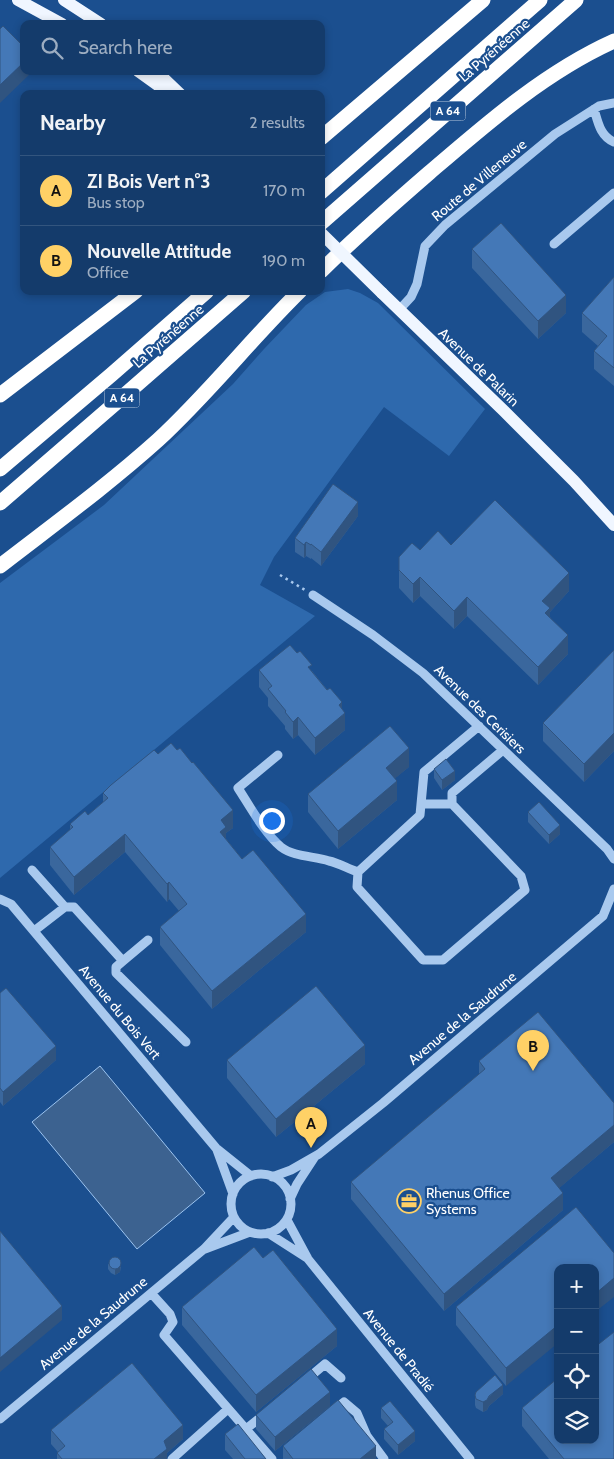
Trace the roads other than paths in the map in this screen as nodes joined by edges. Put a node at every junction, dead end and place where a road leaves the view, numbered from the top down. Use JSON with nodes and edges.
{"nodes":[{"id":1,"x":18,"y":0,"type":"edge"},
{"id":2,"x":64,"y":0,"type":"edge"},
{"id":3,"x":484,"y":0,"type":"edge"},
{"id":4,"x":540,"y":0,"type":"edge"},
{"id":5,"x":576,"y":0,"type":"edge"},
{"id":6,"x":55,"y":20,"type":"edge"},
{"id":7,"x":95,"y":20,"type":"edge"},
{"id":8,"x":614,"y":41,"type":"edge"},
{"id":9,"x":144,"y":75,"type":"edge"},
{"id":10,"x":160,"y":75,"type":"edge"},
{"id":11,"x":164,"y":90,"type":"edge"},
{"id":12,"x":176,"y":90,"type":"edge"},
{"id":13,"x":614,"y":103,"type":"edge"},
{"id":14,"x":594,"y":109,"type":"junction"},
{"id":15,"x":325,"y":135,"type":"edge"},
{"id":16,"x":614,"y":142,"type":"edge"},
{"id":17,"x":325,"y":188,"type":"edge"},
{"id":18,"x":614,"y":194,"type":"edge"},
{"id":19,"x":325,"y":220,"type":"edge"},
{"id":20,"x":325,"y":237,"type":"edge"},
{"id":21,"x":554,"y":244,"type":"dead end"},
{"id":22,"x":325,"y":266,"type":"edge"},
{"id":23,"x":131,"y":295,"type":"edge"},
{"id":24,"x":202,"y":295,"type":"edge"},
{"id":25,"x":239,"y":295,"type":"edge"},
{"id":26,"x":296,"y":295,"type":"edge"},
{"id":27,"x":399,"y":310,"type":"junction"},
{"id":28,"x":0,"y":396,"type":"edge"},
{"id":29,"x":0,"y":469,"type":"edge"},
{"id":30,"x":0,"y":502,"type":"edge"},
{"id":31,"x":614,"y":525,"type":"edge"},
{"id":32,"x":0,"y":566,"type":"edge"},
{"id":33,"x":313,"y":595,"type":"road end"},
{"id":34,"x":479,"y":726,"type":"junction"},
{"id":35,"x":504,"y":750,"type":"junction"},
{"id":36,"x":278,"y":756,"type":"dead end"},
{"id":37,"x":421,"y":804,"type":"junction"},
{"id":38,"x":452,"y":804,"type":"junction"},
{"id":39,"x":614,"y":859,"type":"edge"},
{"id":40,"x":32,"y":870,"type":"dead end"},
{"id":41,"x":358,"y":872,"type":"junction"},
{"id":42,"x":614,"y":889,"type":"edge"},
{"id":43,"x":0,"y":899,"type":"edge"},
{"id":44,"x":65,"y":907,"type":"junction"},
{"id":45,"x":614,"y":912,"type":"edge"},
{"id":46,"x":604,"y":916,"type":"junction"},
{"id":47,"x":34,"y":931,"type":"junction"},
{"id":48,"x":148,"y":940,"type":"dead end"},
{"id":49,"x":123,"y":960,"type":"junction"},
{"id":50,"x":186,"y":1042,"type":"dead end"},
{"id":51,"x":216,"y":1148,"type":"junction"},
{"id":52,"x":314,"y":1158,"type":"junction"},
{"id":53,"x":251,"y":1176,"type":"junction"},
{"id":54,"x":272,"y":1177,"type":"junction"},
{"id":55,"x":233,"y":1194,"type":"junction"},
{"id":56,"x":290,"y":1199,"type":"junction"},
{"id":57,"x":234,"y":1217,"type":"junction"},
{"id":58,"x":287,"y":1220,"type":"junction"},
{"id":59,"x":250,"y":1232,"type":"junction"},
{"id":60,"x":268,"y":1234,"type":"junction"},
{"id":61,"x":204,"y":1249,"type":"junction"},
{"id":62,"x":308,"y":1258,"type":"junction"},
{"id":63,"x":151,"y":1294,"type":"junction"},
{"id":64,"x":341,"y":1378,"type":"dead end"},
{"id":65,"x":296,"y":1388,"type":"edge"},
{"id":66,"x":275,"y":1406,"type":"edge"},
{"id":67,"x":228,"y":1408,"type":"junction"},
{"id":68,"x":329,"y":1415,"type":"edge"},
{"id":69,"x":0,"y":1418,"type":"edge"},
{"id":70,"x":246,"y":1430,"type":"junction"},
{"id":71,"x":283,"y":1453,"type":"edge"},
{"id":72,"x":467,"y":1456,"type":"edge"},
{"id":73,"x":172,"y":1459,"type":"edge"},
{"id":74,"x":274,"y":1459,"type":"edge"},
{"id":75,"x":384,"y":1459,"type":"edge"},
{"id":76,"x":457,"y":1459,"type":"edge"}],
"edges":[{"from":1,"to":6,"type":"main road"},
{"from":2,"to":7,"type":"main road"},
{"from":3,"to":15,"type":"highway"},
{"from":4,"to":17,"type":"highway","name":"La Pyrénéenne","number":"A 64"},
{"from":5,"to":19,"type":"highway","name":"La Pyrénéenne","number":"A 64"},
{"from":8,"to":22,"type":"highway"},
{"from":9,"to":11,"type":"main road"},
{"from":10,"to":12,"type":"main road"},
{"from":13,"to":14,"type":"street","name":"Route de Villeneuve"},
{"from":14,"to":16,"type":"street"},
{"from":14,"to":27,"type":"street","name":"Route de Villeneuve"},
{"from":18,"to":21,"type":"street"},
{"from":20,"to":27,"type":"main road","name":"Avenue de Palarin","bridge":true},
{"from":23,"to":28,"type":"highway"},
{"from":24,"to":29,"type":"highway","name":"La Pyrénéenne","number":"A 64"},
{"from":25,"to":30,"type":"highway","name":"La Pyrénéenne","number":"A 64"},
{"from":26,"to":32,"type":"highway"},
{"from":27,"to":31,"type":"main road","name":"Avenue de Palarin"},
{"from":33,"to":34,"type":"street","name":"Avenue des Cerisiers"},
{"from":34,"to":35,"type":"street","name":"Avenue des Cerisiers"},
{"from":34,"to":37,"type":"street"},
{"from":35,"to":38,"type":"street"},
{"from":35,"to":39,"type":"street","name":"Avenue des Cerisiers"},
{"from":36,"to":41,"type":"street"},
{"from":37,"to":38,"type":"street"},
{"from":37,"to":41,"type":"street"},
{"from":38,"to":41,"type":"street"},
{"from":40,"to":44,"type":"street"},
{"from":42,"to":46,"type":"street","name":"Avenue de la Saudrune"},
{"from":43,"to":47,"type":"street","name":"Avenue du Bois Vert"},
{"from":44,"to":47,"type":"street"},
{"from":44,"to":49,"type":"street"},
{"from":45,"to":46,"type":"street"},
{"from":46,"to":52,"type":"street","name":"Avenue de la Saudrune"},
{"from":47,"to":51,"type":"street","name":"Avenue du Bois Vert"},
{"from":48,"to":49,"type":"street"},
{"from":49,"to":50,"type":"street"},
{"from":51,"to":53,"type":"street","name":"Avenue du Bois Vert"},
{"from":51,"to":55,"type":"street","name":"Avenue du Bois Vert"},
{"from":52,"to":54,"type":"street","name":"Avenue de la Saudrune"},
{"from":52,"to":56,"type":"street","name":"Avenue de la Saudrune"},
{"from":53,"to":54,"type":"street"},
{"from":53,"to":55,"type":"street"},
{"from":54,"to":56,"type":"street"},
{"from":55,"to":57,"type":"street"},
{"from":56,"to":58,"type":"street"},
{"from":57,"to":59,"type":"street"},
{"from":57,"to":61,"type":"street","name":"Avenue de la Saudrune"},
{"from":58,"to":60,"type":"street"},
{"from":58,"to":62,"type":"street","name":"Avenue de Pradié"},
{"from":59,"to":60,"type":"street"},
{"from":59,"to":61,"type":"street","name":"Avenue de la Saudrune"},
{"from":60,"to":62,"type":"street","name":"Avenue de Pradié"},
{"from":61,"to":63,"type":"street","name":"Avenue de la Saudrune"},
{"from":62,"to":72,"type":"street","name":"Avenue de Pradié"},
{"from":63,"to":67,"type":"street"},
{"from":63,"to":69,"type":"street","name":"Avenue de la Saudrune"},
{"from":64,"to":65,"type":"street"},
{"from":66,"to":70,"type":"street"},
{"from":67,"to":70,"type":"street"},
{"from":67,"to":73,"type":"street"},
{"from":68,"to":75,"type":"street"},
{"from":70,"to":74,"type":"street"},
{"from":71,"to":74,"type":"street"},
{"from":72,"to":76,"type":"street"}]}
